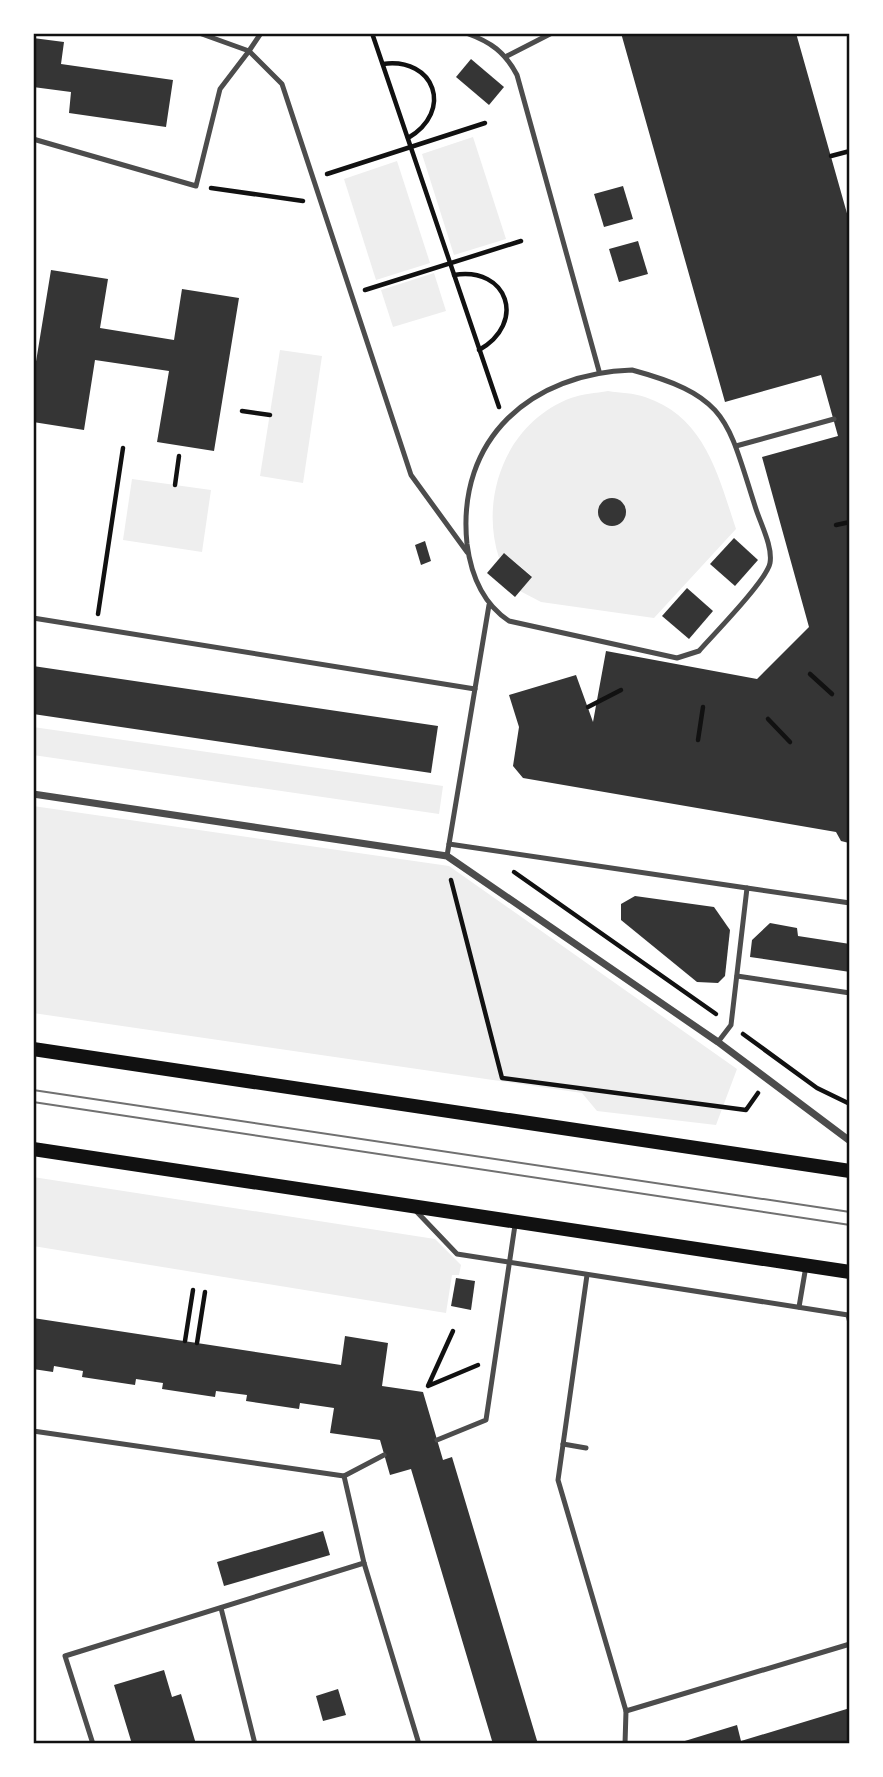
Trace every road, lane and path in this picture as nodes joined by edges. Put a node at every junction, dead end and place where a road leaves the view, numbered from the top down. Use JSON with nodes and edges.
{"nodes":[{"id":1,"x":199,"y":33,"type":"edge"},
{"id":2,"x":261,"y":33,"type":"edge"},
{"id":3,"x":372,"y":33,"type":"edge"},
{"id":4,"x":466,"y":33,"type":"edge"},
{"id":5,"x":552,"y":33,"type":"edge"},
{"id":6,"x":544,"y":34,"type":"edge"},
{"id":7,"x":249,"y":51,"type":"junction"},
{"id":8,"x":507,"y":56,"type":"junction"},
{"id":9,"x":383,"y":64,"type":"junction"},
{"id":10,"x":485,"y":123,"type":"dead end"},
{"id":11,"x":408,"y":138,"type":"junction"},
{"id":12,"x":33,"y":139,"type":"edge"},
{"id":13,"x":411,"y":147,"type":"junction"},
{"id":14,"x":850,"y":151,"type":"edge"},
{"id":15,"x":831,"y":156,"type":"dead end"},
{"id":16,"x":313,"y":179,"type":"junction"},
{"id":17,"x":195,"y":186,"type":"junction"},
{"id":18,"x":321,"y":204,"type":"junction"},
{"id":19,"x":522,"y":241,"type":"dead end"},
{"id":20,"x":450,"y":263,"type":"junction"},
{"id":21,"x":454,"y":275,"type":"junction"},
{"id":22,"x":351,"y":294,"type":"junction"},
{"id":23,"x":479,"y":350,"type":"junction"},
{"id":24,"x":599,"y":371,"type":"junction"},
{"id":25,"x":242,"y":411,"type":"dead end"},
{"id":26,"x":270,"y":415,"type":"dead end"},
{"id":27,"x":834,"y":419,"type":"dead end"},
{"id":28,"x":504,"y":423,"type":"junction"},
{"id":29,"x":736,"y":446,"type":"junction"},
{"id":30,"x":122,"y":448,"type":"dead end"},
{"id":31,"x":179,"y":456,"type":"dead end"},
{"id":32,"x":175,"y":485,"type":"dead end"},
{"id":33,"x":850,"y":522,"type":"edge"},
{"id":34,"x":836,"y":525,"type":"dead end"},
{"id":35,"x":468,"y":554,"type":"junction"},
{"id":36,"x":101,"y":589,"type":"dead end"},
{"id":37,"x":489,"y":605,"type":"junction"},
{"id":38,"x":33,"y":618,"type":"edge"},
{"id":39,"x":810,"y":674,"type":"dead end"},
{"id":40,"x":475,"y":689,"type":"junction"},
{"id":41,"x":621,"y":691,"type":"dead end"},
{"id":42,"x":832,"y":694,"type":"dead end"},
{"id":43,"x":588,"y":707,"type":"dead end"},
{"id":44,"x":703,"y":707,"type":"dead end"},
{"id":45,"x":768,"y":719,"type":"dead end"},
{"id":46,"x":698,"y":740,"type":"dead end"},
{"id":47,"x":790,"y":742,"type":"dead end"},
{"id":48,"x":33,"y":794,"type":"edge"},
{"id":49,"x":449,"y":844,"type":"junction"},
{"id":50,"x":482,"y":849,"type":"junction"},
{"id":51,"x":447,"y":856,"type":"junction"},
{"id":52,"x":747,"y":888,"type":"junction"},
{"id":53,"x":850,"y":903,"type":"edge"},
{"id":54,"x":737,"y":976,"type":"junction"},
{"id":55,"x":850,"y":993,"type":"edge"},
{"id":56,"x":731,"y":1025,"type":"junction"},
{"id":57,"x":718,"y":1042,"type":"junction"},
{"id":58,"x":33,"y":1049,"type":"edge"},
{"id":59,"x":782,"y":1062,"type":"junction"},
{"id":60,"x":768,"y":1080,"type":"junction"},
{"id":61,"x":850,"y":1104,"type":"edge"},
{"id":62,"x":850,"y":1142,"type":"edge"},
{"id":63,"x":33,"y":1149,"type":"edge"},
{"id":64,"x":850,"y":1171,"type":"edge"},
{"id":65,"x":413,"y":1208,"type":"junction"},
{"id":66,"x":516,"y":1222,"type":"junction"},
{"id":67,"x":510,"y":1262,"type":"junction"},
{"id":68,"x":806,"y":1265,"type":"junction"},
{"id":69,"x":850,"y":1272,"type":"edge"},
{"id":70,"x":587,"y":1275,"type":"junction"},
{"id":71,"x":193,"y":1290,"type":"dead end"},
{"id":72,"x":205,"y":1292,"type":"dead end"},
{"id":73,"x":799,"y":1307,"type":"junction"},
{"id":74,"x":850,"y":1323,"type":"edge"},
{"id":75,"x":453,"y":1331,"type":"dead end"},
{"id":76,"x":185,"y":1341,"type":"dead end"},
{"id":77,"x":197,"y":1343,"type":"dead end"},
{"id":78,"x":495,"y":1358,"type":"junction"},
{"id":79,"x":33,"y":1431,"type":"edge"},
{"id":80,"x":438,"y":1440,"type":"dead end"},
{"id":81,"x":563,"y":1444,"type":"junction"},
{"id":82,"x":586,"y":1448,"type":"dead end"},
{"id":83,"x":384,"y":1455,"type":"dead end"},
{"id":84,"x":344,"y":1476,"type":"junction"},
{"id":85,"x":364,"y":1563,"type":"junction"},
{"id":86,"x":221,"y":1608,"type":"junction"},
{"id":87,"x":850,"y":1644,"type":"edge"},
{"id":88,"x":626,"y":1711,"type":"junction"},
{"id":89,"x":93,"y":1744,"type":"edge"},
{"id":90,"x":255,"y":1744,"type":"edge"},
{"id":91,"x":419,"y":1744,"type":"edge"},
{"id":92,"x":625,"y":1744,"type":"edge"}],
"edges":[{"from":1,"to":7,"type":"lane"},
{"from":2,"to":7,"type":"lane"},
{"from":3,"to":9,"type":"path"},
{"from":4,"to":8,"type":"lane"},
{"from":5,"to":6,"type":"lane"},
{"from":6,"to":8,"type":"lane"},
{"from":7,"to":16,"type":"lane"},
{"from":7,"to":17,"type":"lane"},
{"from":8,"to":24,"type":"lane"},
{"from":9,"to":11,"type":"path"},
{"from":9,"to":11,"type":"path"},
{"from":10,"to":13,"type":"path"},
{"from":11,"to":13,"type":"path"},
{"from":12,"to":17,"type":"lane"},
{"from":13,"to":16,"type":"path"},
{"from":13,"to":20,"type":"path"},
{"from":14,"to":15,"type":"path"},
{"from":16,"to":18,"type":"lane"},
{"from":17,"to":18,"type":"path"},
{"from":18,"to":22,"type":"lane"},
{"from":19,"to":20,"type":"path"},
{"from":20,"to":21,"type":"path"},
{"from":20,"to":22,"type":"path"},
{"from":21,"to":23,"type":"path"},
{"from":21,"to":23,"type":"path"},
{"from":22,"to":35,"type":"lane"},
{"from":23,"to":28,"type":"path"},
{"from":24,"to":28,"type":"lane"},
{"from":24,"to":29,"type":"lane"},
{"from":25,"to":26,"type":"path"},
{"from":27,"to":29,"type":"lane"},
{"from":28,"to":35,"type":"lane"},
{"from":29,"to":37,"type":"lane"},
{"from":30,"to":36,"type":"path"},
{"from":31,"to":32,"type":"path"},
{"from":33,"to":34,"type":"path"},
{"from":35,"to":37,"type":"lane"},
{"from":37,"to":40,"type":"lane"},
{"from":38,"to":40,"type":"lane"},
{"from":39,"to":42,"type":"path"},
{"from":40,"to":49,"type":"lane"},
{"from":41,"to":43,"type":"path"},
{"from":44,"to":46,"type":"path"},
{"from":45,"to":47,"type":"path"},
{"from":48,"to":51,"type":"street"},
{"from":49,"to":50,"type":"lane"},
{"from":49,"to":51,"type":"lane"},
{"from":50,"to":52,"type":"lane"},
{"from":50,"to":56,"type":"path"},
{"from":51,"to":57,"type":"street"},
{"from":51,"to":60,"type":"path"},
{"from":52,"to":53,"type":"lane"},
{"from":52,"to":54,"type":"lane"},
{"from":54,"to":55,"type":"lane"},
{"from":54,"to":56,"type":"lane"},
{"from":56,"to":57,"type":"lane"},
{"from":56,"to":59,"type":"path"},
{"from":57,"to":60,"type":"street"},
{"from":58,"to":64,"type":"main road"},
{"from":59,"to":60,"type":"path"},
{"from":59,"to":61,"type":"path"},
{"from":60,"to":62,"type":"street"},
{"from":63,"to":65,"type":"main road"},
{"from":65,"to":66,"type":"main road"},
{"from":65,"to":67,"type":"lane"},
{"from":66,"to":67,"type":"lane"},
{"from":66,"to":68,"type":"main road"},
{"from":67,"to":70,"type":"lane"},
{"from":67,"to":78,"type":"lane"},
{"from":68,"to":69,"type":"main road"},
{"from":68,"to":73,"type":"lane"},
{"from":70,"to":73,"type":"lane"},
{"from":70,"to":81,"type":"lane"},
{"from":71,"to":76,"type":"path"},
{"from":72,"to":77,"type":"path"},
{"from":73,"to":74,"type":"lane"},
{"from":75,"to":78,"type":"path"},
{"from":78,"to":80,"type":"lane"},
{"from":79,"to":84,"type":"lane"},
{"from":81,"to":82,"type":"lane"},
{"from":81,"to":88,"type":"lane"},
{"from":83,"to":84,"type":"lane"},
{"from":84,"to":85,"type":"lane"},
{"from":85,"to":86,"type":"lane"},
{"from":85,"to":91,"type":"lane"},
{"from":86,"to":89,"type":"lane"},
{"from":86,"to":90,"type":"lane"},
{"from":87,"to":88,"type":"lane"},
{"from":88,"to":92,"type":"lane"}]}
